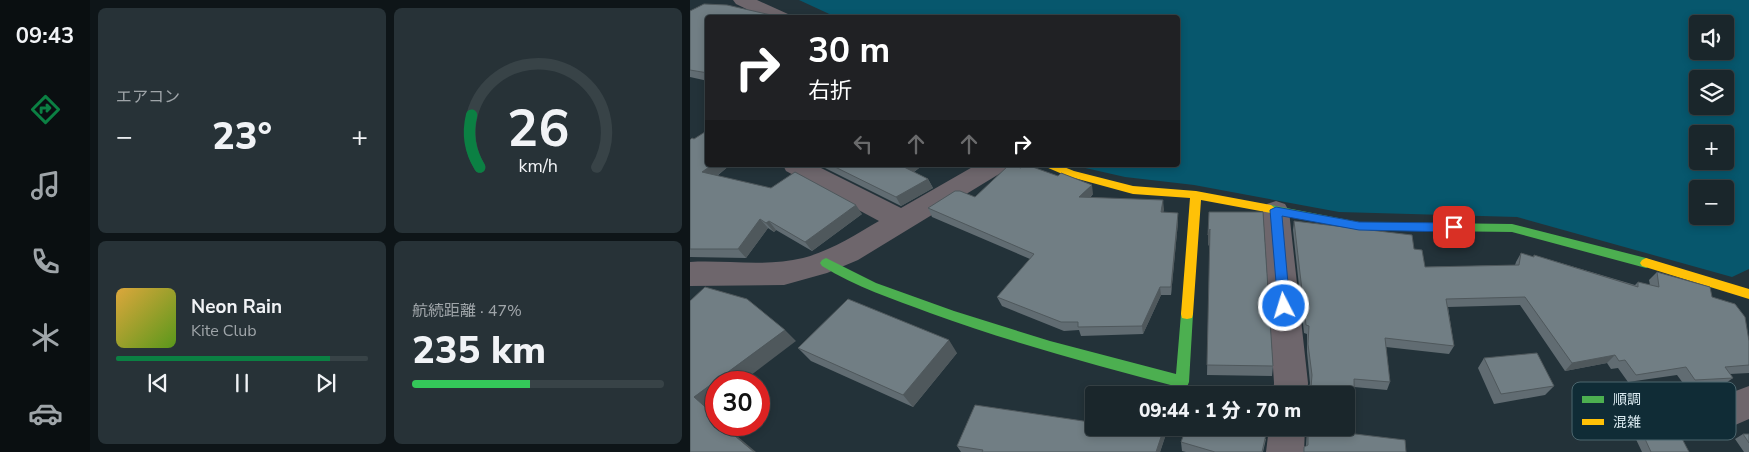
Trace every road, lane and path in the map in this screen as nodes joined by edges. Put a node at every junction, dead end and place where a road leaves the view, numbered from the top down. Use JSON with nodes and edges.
{"nodes":[{"id":1,"x":742,"y":0,"type":"edge"},
{"id":2,"x":774,"y":15,"type":"edge"},
{"id":3,"x":799,"y":167,"type":"edge"},
{"id":4,"x":992,"y":167,"type":"edge"},
{"id":5,"x":1055,"y":167,"type":"edge"},
{"id":6,"x":1196,"y":195,"type":"junction"},
{"id":7,"x":1276,"y":210,"type":"junction"},
{"id":8,"x":901,"y":220,"type":"junction"},
{"id":9,"x":826,"y":263,"type":"junction"},
{"id":10,"x":690,"y":274,"type":"edge"},
{"id":11,"x":1749,"y":294,"type":"edge"},
{"id":12,"x":1291,"y":386,"type":"edge"},
{"id":13,"x":1749,"y":402,"type":"edge"},
{"id":14,"x":1736,"y":408,"type":"edge"},
{"id":15,"x":1286,"y":436,"type":"edge"},
{"id":16,"x":1285,"y":452,"type":"edge"}],
"edges":[{"from":1,"to":2,"type":"street"},
{"from":3,"to":8,"type":"street"},
{"from":4,"to":8,"type":"street"},
{"from":5,"to":6,"type":"street"},
{"from":6,"to":7,"type":"street"},
{"from":6,"to":9,"type":"street"},
{"from":7,"to":11,"type":"street"},
{"from":7,"to":12,"type":"street"},
{"from":8,"to":9,"type":"street"},
{"from":9,"to":10,"type":"street"},
{"from":13,"to":14,"type":"street"},
{"from":15,"to":16,"type":"street"}]}
